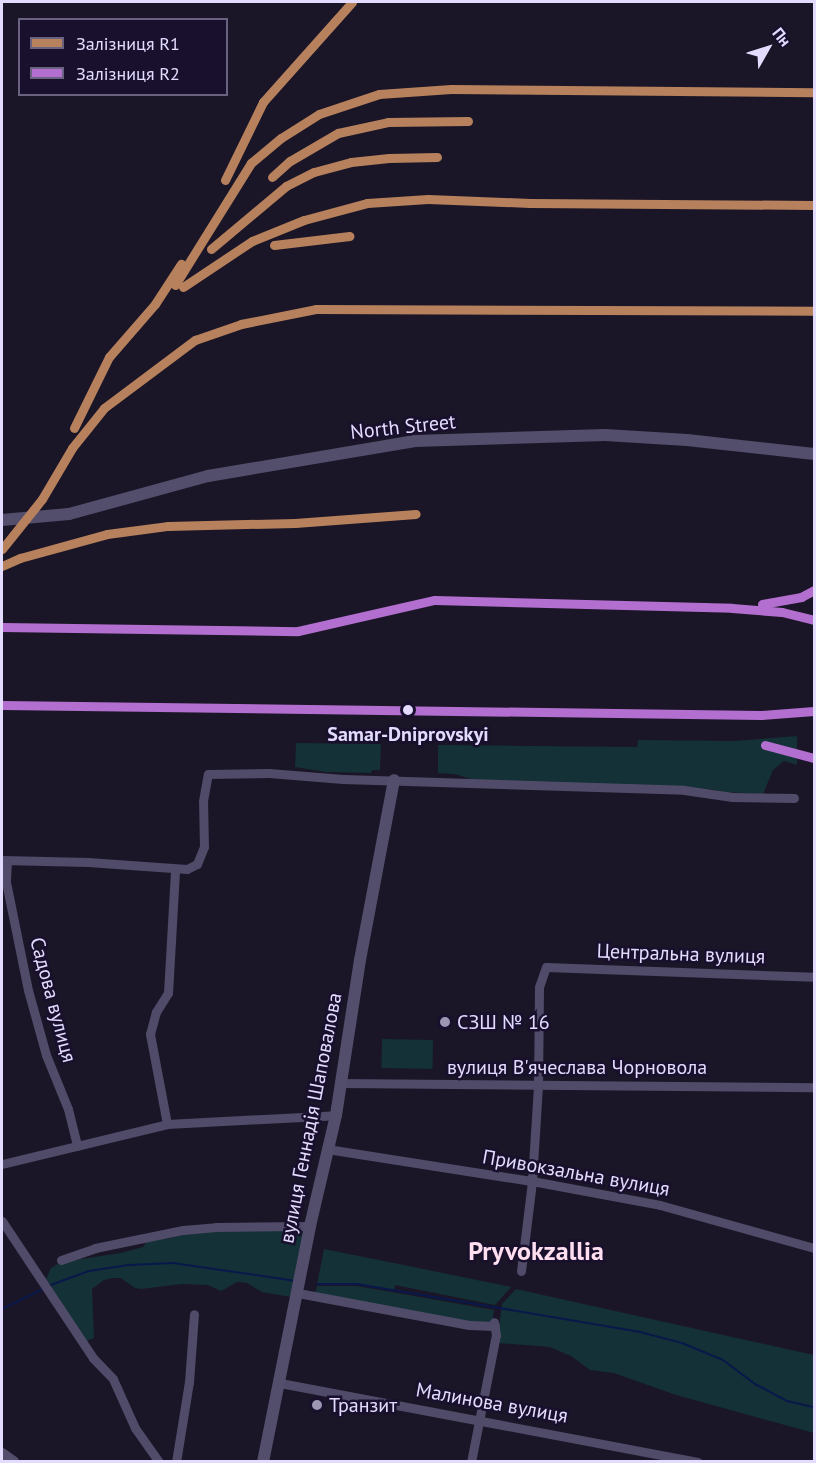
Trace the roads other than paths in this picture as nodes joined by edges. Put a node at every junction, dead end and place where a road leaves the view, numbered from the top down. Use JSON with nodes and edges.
{"nodes":[{"id":1,"x":814,"y":454,"type":"edge"},
{"id":2,"x":2,"y":520,"type":"edge"},
{"id":3,"x":394,"y":780,"type":"junction"},
{"id":4,"x":794,"y":798,"type":"dead end"},
{"id":5,"x":4,"y":860,"type":"edge"},
{"id":6,"x":175,"y":870,"type":"junction"},
{"id":7,"x":814,"y":977,"type":"edge"},
{"id":8,"x":340,"y":1083,"type":"junction"},
{"id":9,"x":537,"y":1085,"type":"junction"},
{"id":10,"x":814,"y":1087,"type":"edge"},
{"id":11,"x":336,"y":1115,"type":"junction"},
{"id":12,"x":167,"y":1124,"type":"junction"},
{"id":13,"x":77,"y":1146,"type":"junction"},
{"id":14,"x":327,"y":1149,"type":"junction"},
{"id":15,"x":2,"y":1164,"type":"edge"},
{"id":16,"x":532,"y":1180,"type":"junction"},
{"id":17,"x":2,"y":1221,"type":"edge"},
{"id":18,"x":310,"y":1226,"type":"junction"},
{"id":19,"x":814,"y":1248,"type":"edge"},
{"id":20,"x":62,"y":1260,"type":"dead end"},
{"id":21,"x":521,"y":1271,"type":"dead end"},
{"id":22,"x":298,"y":1294,"type":"junction"},
{"id":23,"x":194,"y":1314,"type":"dead end"},
{"id":24,"x":279,"y":1383,"type":"junction"},
{"id":25,"x":478,"y":1418,"type":"junction"},
{"id":26,"x":2,"y":1454,"type":"edge"},
{"id":27,"x":682,"y":1459,"type":"edge"},
{"id":28,"x":13,"y":1461,"type":"edge"},
{"id":29,"x":159,"y":1461,"type":"edge"},
{"id":30,"x":177,"y":1461,"type":"edge"},
{"id":31,"x":263,"y":1461,"type":"edge"},
{"id":32,"x":471,"y":1461,"type":"edge"},
{"id":33,"x":698,"y":1461,"type":"edge"}],
"edges":[{"from":1,"to":2,"type":"street","name":"North Street"},
{"from":3,"to":4,"type":"street"},
{"from":3,"to":6,"type":"street"},
{"from":3,"to":8,"type":"street","name":"вулиця Геннадія Шаповалова"},
{"from":5,"to":6,"type":"street"},
{"from":5,"to":13,"type":"street","name":"Садова вулиця"},
{"from":6,"to":12,"type":"street"},
{"from":7,"to":9,"type":"street","name":"Центральна вулиця"},
{"from":8,"to":9,"type":"street","name":"вулиця В'ячеслава Чорновола"},
{"from":8,"to":11,"type":"street","name":"вулиця Геннадія Шаповалова"},
{"from":9,"to":10,"type":"street","name":"вулиця В'ячеслава Чорновола"},
{"from":9,"to":16,"type":"street"},
{"from":11,"to":12,"type":"street"},
{"from":11,"to":14,"type":"street","name":"вулиця Геннадія Шаповалова"},
{"from":12,"to":13,"type":"street"},
{"from":13,"to":15,"type":"street"},
{"from":14,"to":16,"type":"street","name":"Привокзальна вулиця"},
{"from":14,"to":18,"type":"street","name":"вулиця Геннадія Шаповалова"},
{"from":16,"to":19,"type":"street","name":"Привокзальна вулиця"},
{"from":16,"to":21,"type":"street"},
{"from":17,"to":29,"type":"street"},
{"from":18,"to":20,"type":"street"},
{"from":18,"to":22,"type":"street","name":"вулиця Геннадія Шаповалова"},
{"from":22,"to":24,"type":"street","name":"вулиця Геннадія Шаповалова"},
{"from":22,"to":25,"type":"street"},
{"from":23,"to":30,"type":"street"},
{"from":24,"to":25,"type":"street","name":"Малинова вулиця"},
{"from":24,"to":31,"type":"street","name":"вулиця Геннадія Шаповалова"},
{"from":25,"to":27,"type":"street","name":"Малинова вулиця"},
{"from":25,"to":32,"type":"street"},
{"from":26,"to":28,"type":"street"},
{"from":27,"to":33,"type":"street","name":"Малинова вулиця"}]}
